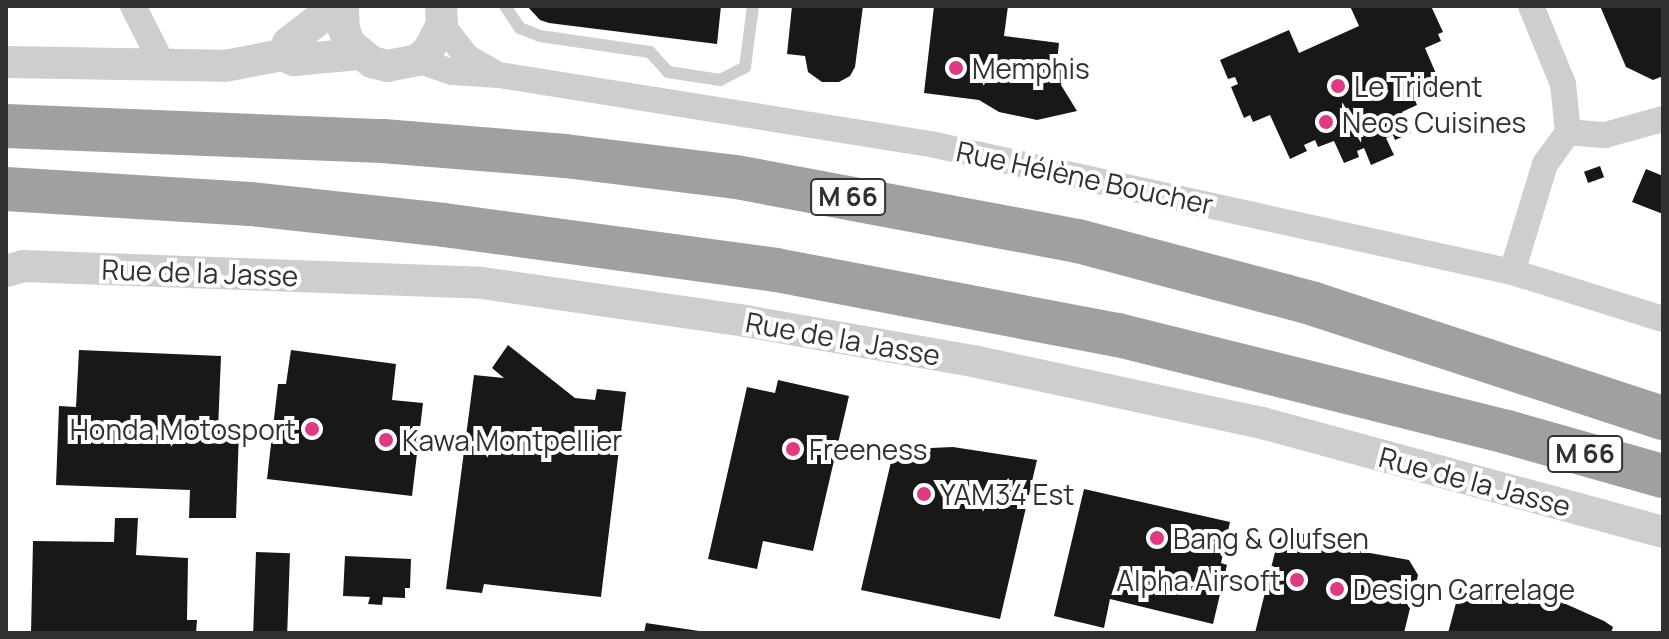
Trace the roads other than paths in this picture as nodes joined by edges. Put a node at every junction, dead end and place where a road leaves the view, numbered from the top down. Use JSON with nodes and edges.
{"nodes":[{"id":1,"x":133,"y":6,"type":"edge"},
{"id":2,"x":336,"y":6,"type":"edge"},
{"id":3,"x":343,"y":6,"type":"edge"},
{"id":4,"x":505,"y":6,"type":"edge"},
{"id":5,"x":753,"y":6,"type":"edge"},
{"id":6,"x":1531,"y":6,"type":"edge"},
{"id":7,"x":442,"y":15,"type":"edge"},
{"id":8,"x":359,"y":54,"type":"junction"},
{"id":9,"x":282,"y":55,"type":"junction"},
{"id":10,"x":417,"y":60,"type":"junction"},
{"id":11,"x":6,"y":62,"type":"edge"},
{"id":12,"x":163,"y":65,"type":"junction"},
{"id":13,"x":499,"y":75,"type":"junction"},
{"id":14,"x":1663,"y":119,"type":"edge"},
{"id":15,"x":6,"y":126,"type":"edge"},
{"id":16,"x":1568,"y":132,"type":"junction"},
{"id":17,"x":6,"y":189,"type":"edge"},
{"id":18,"x":6,"y":271,"type":"edge"},
{"id":19,"x":1512,"y":272,"type":"junction"},
{"id":20,"x":1663,"y":319,"type":"edge"},
{"id":21,"x":1663,"y":418,"type":"edge"},
{"id":22,"x":1663,"y":476,"type":"edge"},
{"id":23,"x":1663,"y":532,"type":"edge"}],
"edges":[{"from":1,"to":12,"type":"street"},
{"from":2,"to":9,"type":"street"},
{"from":3,"to":8,"type":"street"},
{"from":4,"to":5,"type":"lane"},
{"from":6,"to":16,"type":"street"},
{"from":7,"to":10,"type":"street"},
{"from":7,"to":13,"type":"street","name":"Rue Hélène Boucher"},
{"from":8,"to":9,"type":"street"},
{"from":8,"to":10,"type":"street"},
{"from":9,"to":12,"type":"street"},
{"from":10,"to":13,"type":"street","name":"Rue Hélène Boucher"},
{"from":11,"to":12,"type":"street"},
{"from":13,"to":19,"type":"street","name":"Rue Hélène Boucher"},
{"from":14,"to":16,"type":"street"},
{"from":15,"to":21,"type":"highway","number":"M 66"},
{"from":16,"to":19,"type":"street"},
{"from":17,"to":22,"type":"highway","number":"M 66"},
{"from":18,"to":23,"type":"street","name":"Rue de la Jasse"},
{"from":19,"to":20,"type":"street","name":"Rue Hélène Boucher"}]}
